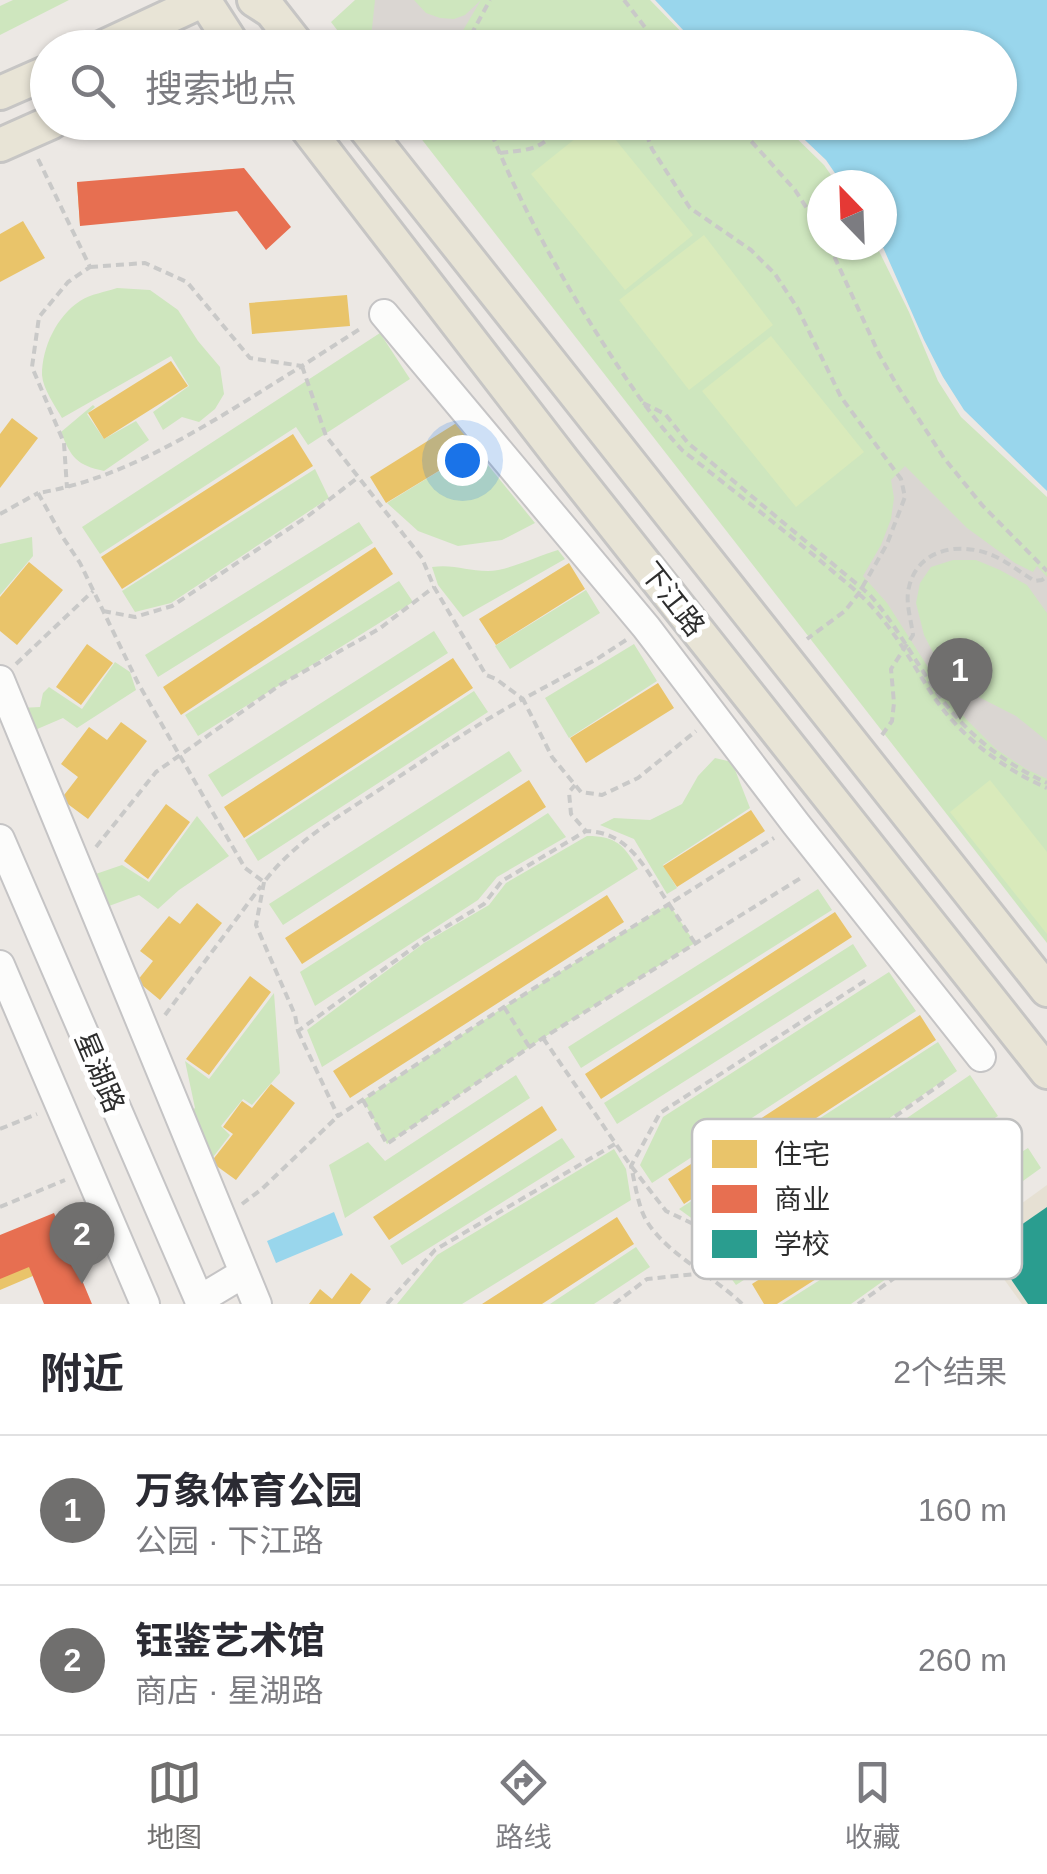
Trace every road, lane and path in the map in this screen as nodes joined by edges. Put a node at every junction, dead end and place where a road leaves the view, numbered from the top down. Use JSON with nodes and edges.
{"nodes":[{"id":1,"x":204,"y":0,"type":"edge"},
{"id":2,"x":254,"y":0,"type":"edge"},
{"id":3,"x":490,"y":0,"type":"edge"},
{"id":4,"x":624,"y":0,"type":"edge"},
{"id":5,"x":140,"y":30,"type":"edge"},
{"id":6,"x":224,"y":30,"type":"edge"},
{"id":7,"x":286,"y":30,"type":"edge"},
{"id":8,"x":474,"y":30,"type":"edge"},
{"id":9,"x":647,"y":30,"type":"edge"},
{"id":10,"x":30,"y":80,"type":"edge"},
{"id":11,"x":0,"y":93,"type":"edge"},
{"id":12,"x":26,"y":134,"type":"edge"},
{"id":13,"x":316,"y":140,"type":"edge"},
{"id":14,"x":374,"y":140,"type":"edge"},
{"id":15,"x":494,"y":140,"type":"edge"},
{"id":16,"x":549,"y":140,"type":"edge"},
{"id":17,"x":649,"y":140,"type":"edge"},
{"id":18,"x":750,"y":140,"type":"edge"},
{"id":19,"x":499,"y":153,"type":"junction"},
{"id":20,"x":807,"y":210,"type":"edge"},
{"id":21,"x":836,"y":260,"type":"edge"},
{"id":22,"x":90,"y":267,"type":"junction"},
{"id":23,"x":384,"y":314,"type":"joint"},
{"id":24,"x":302,"y":366,"type":"junction"},
{"id":25,"x":643,"y":403,"type":"junction"},
{"id":26,"x":357,"y":478,"type":"junction"},
{"id":27,"x":68,"y":488,"type":"junction"},
{"id":28,"x":38,"y":493,"type":"junction"},
{"id":29,"x":0,"y":514,"type":"edge"},
{"id":30,"x":1047,"y":573,"type":"edge"},
{"id":31,"x":434,"y":588,"type":"junction"},
{"id":32,"x":92,"y":591,"type":"junction"},
{"id":33,"x":858,"y":593,"type":"junction"},
{"id":34,"x":103,"y":611,"type":"junction"},
{"id":35,"x":646,"y":627,"type":"junction"},
{"id":36,"x":903,"y":648,"type":"junction"},
{"id":37,"x":783,"y":656,"type":"junction"},
{"id":38,"x":7,"y":673,"type":"edge"},
{"id":39,"x":523,"y":698,"type":"junction"},
{"id":40,"x":713,"y":716,"type":"junction"},
{"id":41,"x":879,"y":739,"type":"dead end"},
{"id":42,"x":180,"y":756,"type":"junction"},
{"id":43,"x":576,"y":785,"type":"junction"},
{"id":44,"x":1047,"y":785,"type":"edge"},
{"id":45,"x":796,"y":824,"type":"junction"},
{"id":46,"x":586,"y":832,"type":"junction"},
{"id":47,"x":0,"y":839,"type":"edge"},
{"id":48,"x":826,"y":862,"type":"junction"},
{"id":49,"x":78,"y":868,"type":"junction"},
{"id":50,"x":264,"y":882,"type":"junction"},
{"id":51,"x":669,"y":904,"type":"junction"},
{"id":52,"x":694,"y":943,"type":"junction"},
{"id":53,"x":0,"y":966,"type":"edge"},
{"id":54,"x":868,"y":979,"type":"dead end"},
{"id":55,"x":1047,"y":990,"type":"edge"},
{"id":56,"x":504,"y":1007,"type":"junction"},
{"id":57,"x":298,"y":1031,"type":"junction"},
{"id":58,"x":543,"y":1038,"type":"junction"},
{"id":59,"x":148,"y":1039,"type":"junction"},
{"id":60,"x":530,"y":1048,"type":"junction"},
{"id":61,"x":981,"y":1058,"type":"dead end"},
{"id":62,"x":1047,"y":1072,"type":"edge"},
{"id":63,"x":944,"y":1082,"type":"dead end"},
{"id":64,"x":363,"y":1100,"type":"junction"},
{"id":65,"x":46,"y":1110,"type":"dead end"},
{"id":66,"x":338,"y":1116,"type":"junction"},
{"id":67,"x":891,"y":1119,"type":"edge"},
{"id":68,"x":0,"y":1129,"type":"edge"},
{"id":69,"x":615,"y":1144,"type":"junction"},
{"id":70,"x":631,"y":1166,"type":"junction"},
{"id":71,"x":87,"y":1169,"type":"junction"},
{"id":72,"x":262,"y":1189,"type":"dead end"},
{"id":73,"x":0,"y":1206,"type":"edge"},
{"id":74,"x":692,"y":1223,"type":"edge"},
{"id":75,"x":692,"y":1264,"type":"edge"},
{"id":76,"x":244,"y":1273,"type":"junction"},
{"id":77,"x":692,"y":1274,"type":"edge"},
{"id":78,"x":713,"y":1279,"type":"edge"},
{"id":79,"x":894,"y":1279,"type":"edge"},
{"id":80,"x":200,"y":1302,"type":"edge"},
{"id":81,"x":145,"y":1304,"type":"edge"},
{"id":82,"x":258,"y":1304,"type":"edge"},
{"id":83,"x":387,"y":1304,"type":"edge"},
{"id":84,"x":614,"y":1304,"type":"edge"},
{"id":85,"x":742,"y":1304,"type":"edge"},
{"id":86,"x":858,"y":1304,"type":"edge"}],
"edges":[{"from":1,"to":5,"type":"main road"},
{"from":1,"to":6,"type":"main road"},
{"from":2,"to":7,"type":"main road"},
{"from":3,"to":8,"type":"path"},
{"from":4,"to":9,"type":"path"},
{"from":10,"to":11,"type":"main road"},
{"from":12,"to":22,"type":"path"},
{"from":13,"to":62,"type":"main road","name":"下江路"},
{"from":14,"to":37,"type":"main road","name":"下江路"},
{"from":15,"to":19,"type":"path"},
{"from":16,"to":19,"type":"path"},
{"from":17,"to":33,"type":"path"},
{"from":18,"to":20,"type":"path"},
{"from":19,"to":25,"type":"path"},
{"from":21,"to":30,"type":"path"},
{"from":22,"to":24,"type":"path"},
{"from":22,"to":27,"type":"path"},
{"from":23,"to":24,"type":"path"},
{"from":23,"to":35,"type":"street"},
{"from":24,"to":26,"type":"path"},
{"from":24,"to":27,"type":"path"},
{"from":25,"to":33,"type":"path"},
{"from":25,"to":44,"type":"path","bridge":true},
{"from":26,"to":31,"type":"path"},
{"from":26,"to":34,"type":"path"},
{"from":27,"to":28,"type":"path"},
{"from":28,"to":29,"type":"path"},
{"from":28,"to":32,"type":"path"},
{"from":30,"to":36,"type":"path"},
{"from":31,"to":39,"type":"path"},
{"from":31,"to":42,"type":"path"},
{"from":32,"to":34,"type":"path"},
{"from":32,"to":38,"type":"path"},
{"from":33,"to":36,"type":"path"},
{"from":33,"to":37,"type":"path"},
{"from":34,"to":42,"type":"path"},
{"from":35,"to":39,"type":"path"},
{"from":35,"to":40,"type":"street"},
{"from":36,"to":41,"type":"path"},
{"from":36,"to":44,"type":"path"},
{"from":37,"to":55,"type":"main road","name":"下江路"},
{"from":38,"to":49,"type":"street"},
{"from":39,"to":43,"type":"path"},
{"from":39,"to":50,"type":"path"},
{"from":40,"to":43,"type":"path"},
{"from":40,"to":45,"type":"street"},
{"from":42,"to":49,"type":"path"},
{"from":42,"to":50,"type":"path"},
{"from":43,"to":46,"type":"path"},
{"from":45,"to":48,"type":"street"},
{"from":45,"to":51,"type":"path"},
{"from":46,"to":51,"type":"path"},
{"from":46,"to":57,"type":"path"},
{"from":47,"to":80,"type":"street","name":"星湖路"},
{"from":48,"to":52,"type":"path"},
{"from":48,"to":61,"type":"street"},
{"from":49,"to":59,"type":"street"},
{"from":50,"to":57,"type":"path"},
{"from":50,"to":59,"type":"path"},
{"from":51,"to":52,"type":"path"},
{"from":51,"to":56,"type":"path"},
{"from":52,"to":58,"type":"path"},
{"from":53,"to":71,"type":"street","name":"星湖路"},
{"from":54,"to":70,"type":"path"},
{"from":56,"to":60,"type":"path"},
{"from":56,"to":64,"type":"path"},
{"from":57,"to":66,"type":"path"},
{"from":58,"to":60,"type":"path"},
{"from":58,"to":69,"type":"path"},
{"from":59,"to":76,"type":"street"},
{"from":60,"to":64,"type":"path"},
{"from":63,"to":67,"type":"path"},
{"from":64,"to":66,"type":"path"},
{"from":65,"to":68,"type":"path"},
{"from":66,"to":72,"type":"path"},
{"from":69,"to":70,"type":"path"},
{"from":69,"to":83,"type":"path"},
{"from":70,"to":74,"type":"path"},
{"from":70,"to":75,"type":"path"},
{"from":71,"to":73,"type":"path"},
{"from":71,"to":81,"type":"street","name":"星湖路"},
{"from":76,"to":80,"type":"street"},
{"from":76,"to":82,"type":"street"},
{"from":77,"to":84,"type":"path"},
{"from":78,"to":85,"type":"path"},
{"from":79,"to":86,"type":"path"}]}
